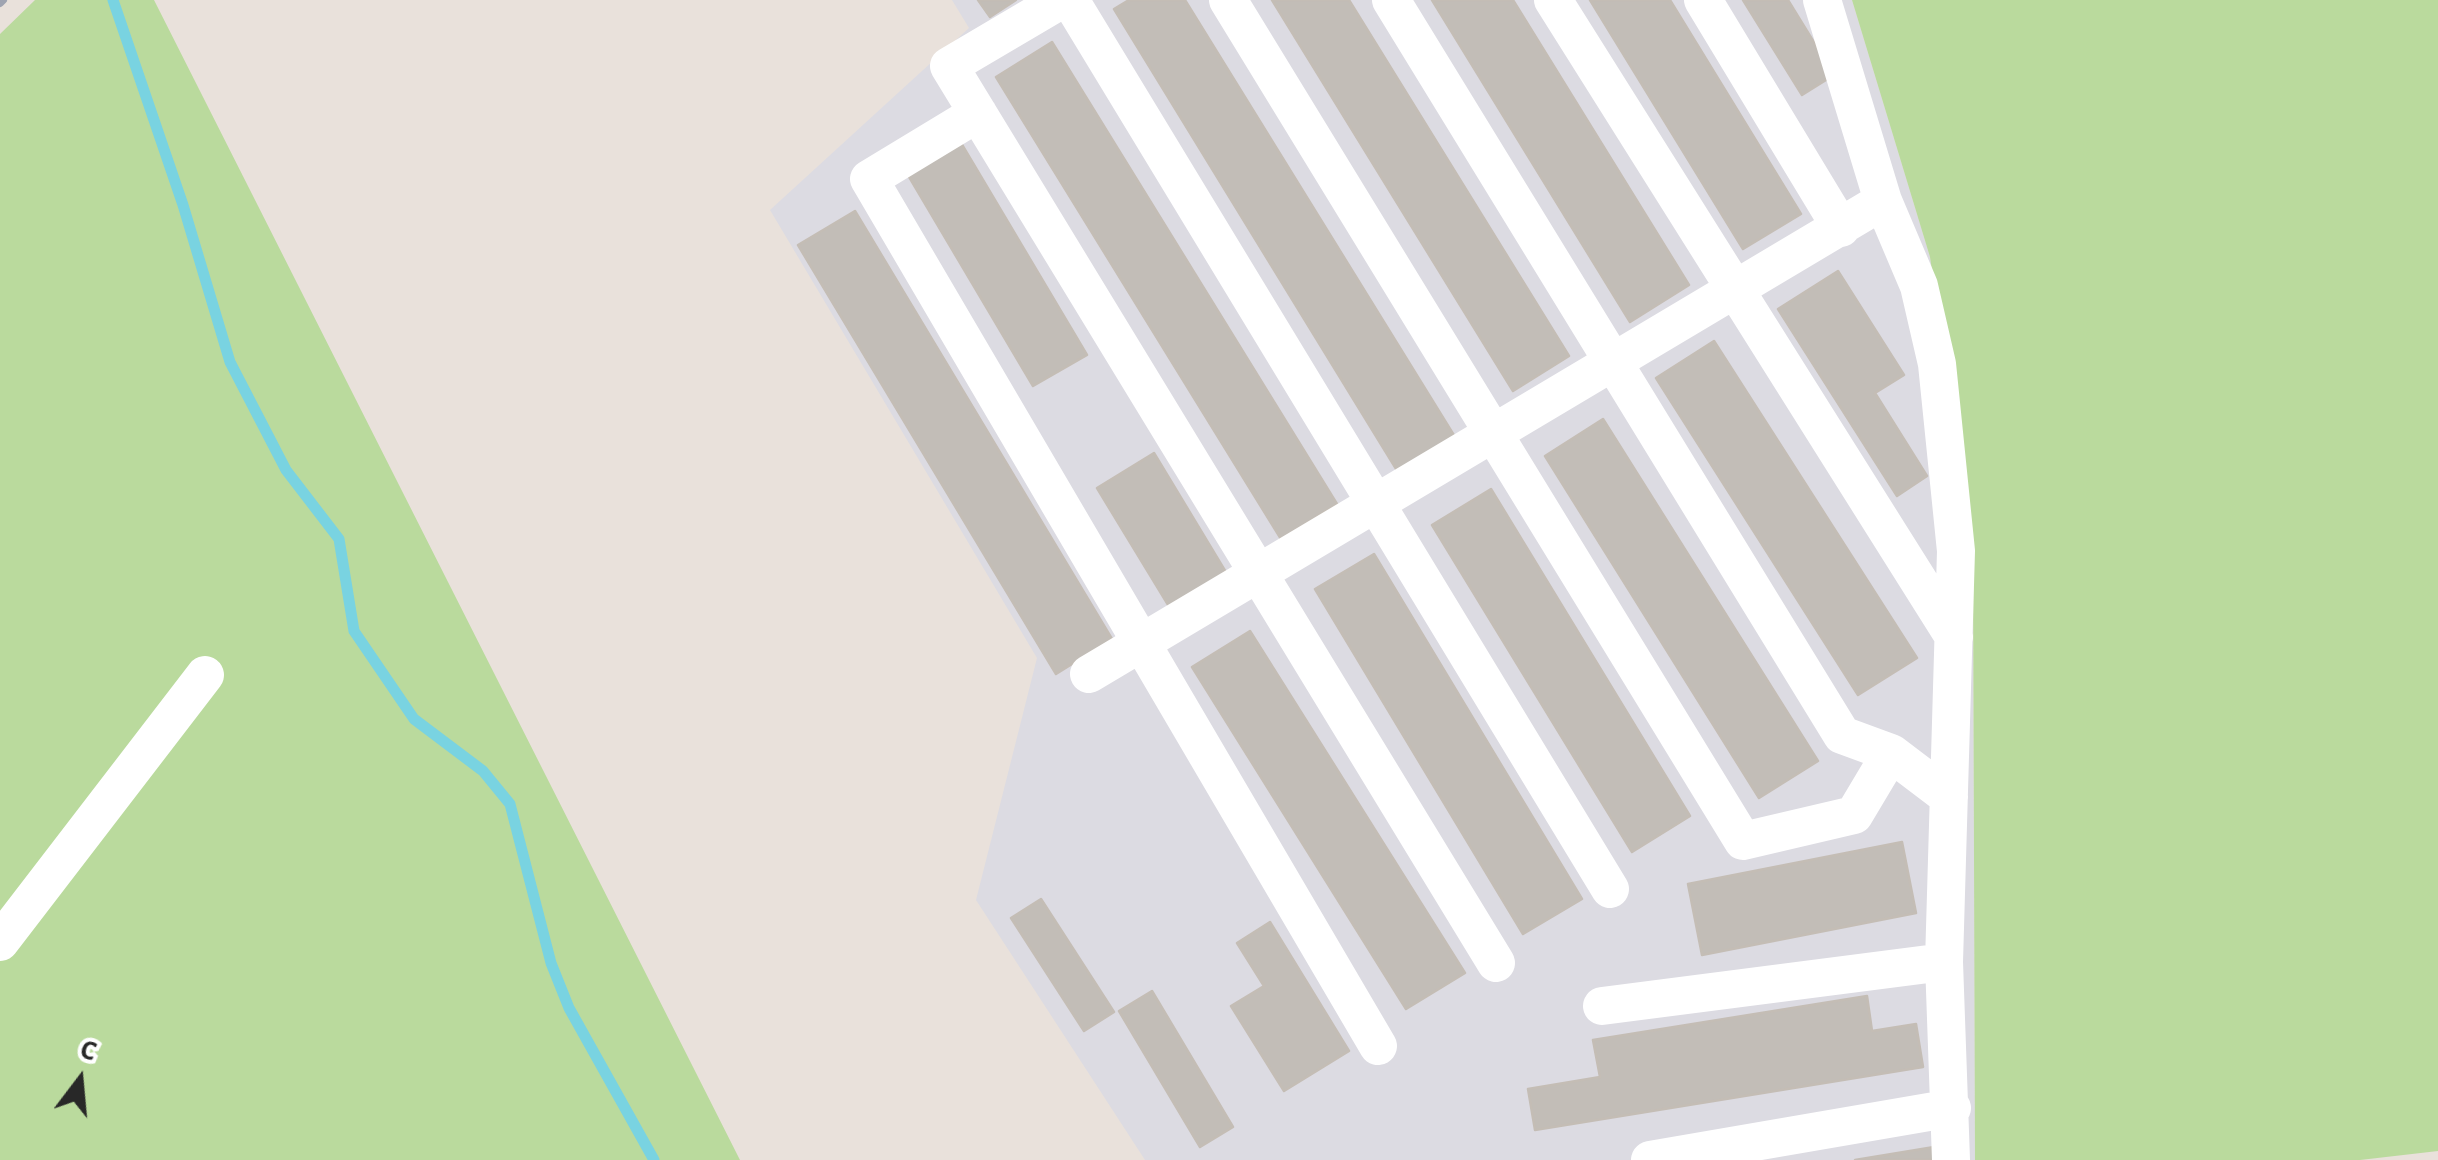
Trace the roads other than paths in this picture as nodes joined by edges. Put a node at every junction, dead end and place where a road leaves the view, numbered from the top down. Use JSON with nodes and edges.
{"nodes":[{"id":1,"x":1061,"y":0,"type":"edge"},
{"id":2,"x":1070,"y":0,"type":"edge"},
{"id":3,"x":1228,"y":0,"type":"edge"},
{"id":4,"x":1391,"y":0,"type":"edge"},
{"id":5,"x":1554,"y":0,"type":"edge"},
{"id":6,"x":1703,"y":0,"type":"edge"},
{"id":7,"x":1822,"y":0,"type":"edge"},
{"id":8,"x":978,"y":113,"type":"junction"},
{"id":9,"x":1882,"y":201,"type":"junction"},
{"id":10,"x":1840,"y":228,"type":"junction"},
{"id":11,"x":1733,"y":290,"type":"junction"},
{"id":12,"x":1612,"y":362,"type":"junction"},
{"id":13,"x":1496,"y":432,"type":"junction"},
{"id":14,"x":1377,"y":502,"type":"junction"},
{"id":15,"x":1259,"y":572,"type":"junction"},
{"id":16,"x":1954,"y":637,"type":"junction"},
{"id":17,"x":1140,"y":644,"type":"junction"},
{"id":18,"x":1089,"y":674,"type":"dead end"},
{"id":19,"x":205,"y":675,"type":"dead end"},
{"id":20,"x":1891,"y":753,"type":"junction"},
{"id":21,"x":1949,"y":797,"type":"junction"},
{"id":22,"x":1610,"y":889,"type":"dead end"},
{"id":23,"x":0,"y":942,"type":"edge"},
{"id":24,"x":1944,"y":962,"type":"junction"},
{"id":25,"x":1496,"y":963,"type":"dead end"},
{"id":26,"x":1602,"y":1006,"type":"dead end"},
{"id":27,"x":1378,"y":1046,"type":"dead end"},
{"id":28,"x":1952,"y":1108,"type":"junction"},
{"id":29,"x":1650,"y":1160,"type":"edge"},
{"id":30,"x":1951,"y":1160,"type":"edge"}],
"edges":[{"from":1,"to":8,"type":"lane"},
{"from":2,"to":14,"type":"lane"},
{"from":3,"to":13,"type":"lane"},
{"from":4,"to":12,"type":"lane"},
{"from":5,"to":11,"type":"lane"},
{"from":6,"to":10,"type":"lane"},
{"from":7,"to":9,"type":"lane"},
{"from":8,"to":15,"type":"lane"},
{"from":8,"to":17,"type":"lane"},
{"from":9,"to":10,"type":"lane"},
{"from":9,"to":16,"type":"lane"},
{"from":10,"to":11,"type":"lane"},
{"from":11,"to":12,"type":"lane"},
{"from":11,"to":16,"type":"lane"},
{"from":12,"to":13,"type":"lane"},
{"from":12,"to":20,"type":"lane"},
{"from":13,"to":14,"type":"lane"},
{"from":13,"to":20,"type":"lane"},
{"from":14,"to":15,"type":"lane"},
{"from":14,"to":22,"type":"lane"},
{"from":15,"to":17,"type":"lane"},
{"from":15,"to":25,"type":"lane"},
{"from":16,"to":21,"type":"lane"},
{"from":17,"to":18,"type":"lane"},
{"from":17,"to":27,"type":"lane"},
{"from":19,"to":23,"type":"lane"},
{"from":20,"to":21,"type":"lane"},
{"from":21,"to":24,"type":"lane"},
{"from":24,"to":26,"type":"lane"},
{"from":24,"to":28,"type":"lane"},
{"from":28,"to":29,"type":"lane"},
{"from":28,"to":30,"type":"lane"}]}
